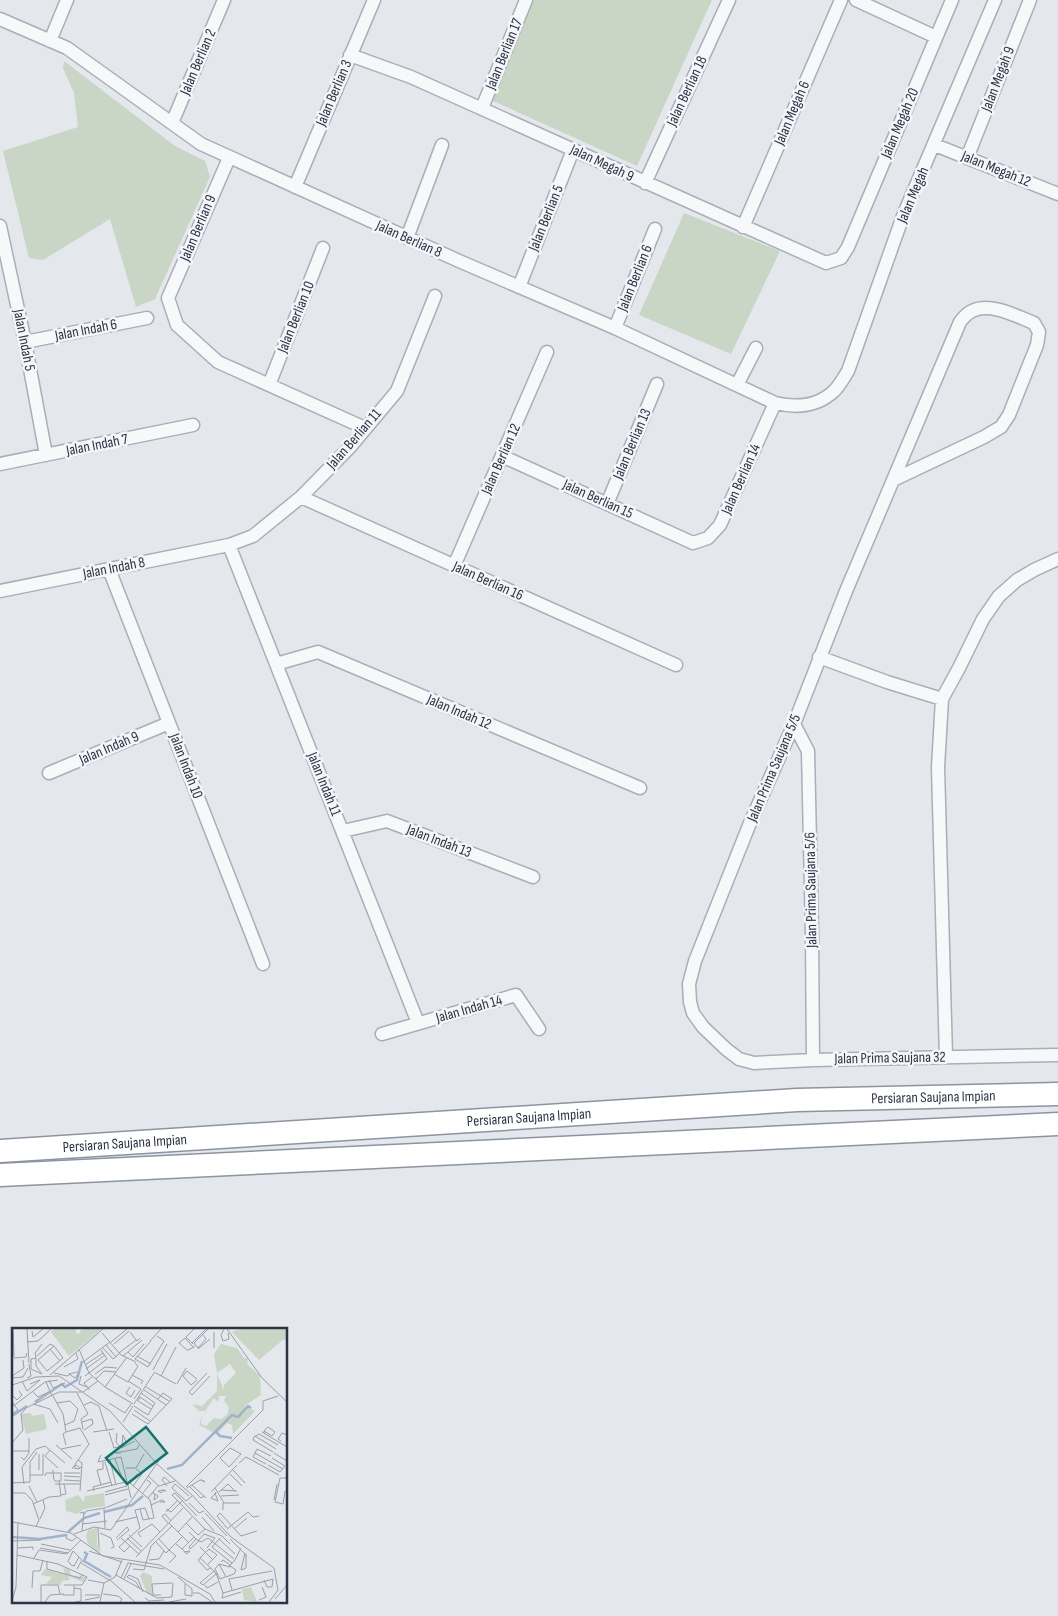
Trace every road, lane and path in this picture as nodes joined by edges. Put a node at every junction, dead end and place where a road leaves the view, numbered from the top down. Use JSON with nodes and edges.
{"nodes":[{"id":1,"x":67,"y":0,"type":"edge"},
{"id":2,"x":224,"y":0,"type":"edge"},
{"id":3,"x":374,"y":0,"type":"edge"},
{"id":4,"x":526,"y":0,"type":"edge"},
{"id":5,"x":729,"y":0,"type":"edge"},
{"id":6,"x":841,"y":0,"type":"edge"},
{"id":7,"x":856,"y":0,"type":"edge"},
{"id":8,"x":952,"y":0,"type":"edge"},
{"id":9,"x":994,"y":0,"type":"edge"},
{"id":10,"x":1030,"y":0,"type":"edge"},
{"id":11,"x":0,"y":19,"type":"edge"},
{"id":12,"x":936,"y":37,"type":"junction"},
{"id":13,"x":50,"y":41,"type":"junction"},
{"id":14,"x":350,"y":55,"type":"junction"},
{"id":15,"x":482,"y":108,"type":"junction"},
{"id":16,"x":172,"y":124,"type":"junction"},
{"id":17,"x":934,"y":144,"type":"junction"},
{"id":18,"x":442,"y":145,"type":"dead end"},
{"id":19,"x":574,"y":150,"type":"junction"},
{"id":20,"x":229,"y":158,"type":"junction"},
{"id":21,"x":967,"y":158,"type":"junction"},
{"id":22,"x":645,"y":183,"type":"junction"},
{"id":23,"x":295,"y":187,"type":"junction"},
{"id":24,"x":1058,"y":194,"type":"edge"},
{"id":25,"x":0,"y":226,"type":"edge"},
{"id":26,"x":743,"y":227,"type":"junction"},
{"id":27,"x":655,"y":229,"type":"dead end"},
{"id":28,"x":407,"y":238,"type":"junction"},
{"id":29,"x":848,"y":247,"type":"joint"},
{"id":30,"x":323,"y":248,"type":"dead end"},
{"id":31,"x":519,"y":287,"type":"junction"},
{"id":32,"x":434,"y":296,"type":"dead end"},
{"id":33,"x":147,"y":318,"type":"dead end"},
{"id":34,"x":615,"y":328,"type":"junction"},
{"id":35,"x":25,"y":342,"type":"junction"},
{"id":36,"x":756,"y":348,"type":"dead end"},
{"id":37,"x":547,"y":352,"type":"dead end"},
{"id":38,"x":657,"y":384,"type":"dead end"},
{"id":39,"x":269,"y":385,"type":"junction"},
{"id":40,"x":738,"y":385,"type":"junction"},
{"id":41,"x":835,"y":390,"type":"joint"},
{"id":42,"x":775,"y":402,"type":"junction"},
{"id":43,"x":194,"y":425,"type":"dead end"},
{"id":44,"x":365,"y":428,"type":"junction"},
{"id":45,"x":46,"y":455,"type":"junction"},
{"id":46,"x":502,"y":456,"type":"junction"},
{"id":47,"x":0,"y":464,"type":"edge"},
{"id":48,"x":893,"y":480,"type":"junction"},
{"id":49,"x":301,"y":497,"type":"junction"},
{"id":50,"x":607,"y":504,"type":"junction"},
{"id":51,"x":693,"y":543,"type":"joint"},
{"id":52,"x":229,"y":545,"type":"junction"},
{"id":53,"x":1058,"y":559,"type":"edge"},
{"id":54,"x":454,"y":566,"type":"junction"},
{"id":55,"x":109,"y":569,"type":"junction"},
{"id":56,"x":0,"y":591,"type":"edge"},
{"id":57,"x":820,"y":657,"type":"junction"},
{"id":58,"x":276,"y":664,"type":"junction"},
{"id":59,"x":676,"y":665,"type":"dead end"},
{"id":60,"x":942,"y":699,"type":"junction"},
{"id":61,"x":169,"y":723,"type":"junction"},
{"id":62,"x":794,"y":724,"type":"junction"},
{"id":63,"x":49,"y":773,"type":"dead end"},
{"id":64,"x":640,"y":788,"type":"dead end"},
{"id":65,"x":343,"y":831,"type":"junction"},
{"id":66,"x":532,"y":877,"type":"dead end"},
{"id":67,"x":263,"y":964,"type":"dead end"},
{"id":68,"x":418,"y":1023,"type":"junction"},
{"id":69,"x":539,"y":1029,"type":"dead end"},
{"id":70,"x":382,"y":1034,"type":"dead end"},
{"id":71,"x":726,"y":1048,"type":"joint"},
{"id":72,"x":1058,"y":1055,"type":"edge"},
{"id":73,"x":946,"y":1057,"type":"junction"},
{"id":74,"x":813,"y":1060,"type":"junction"},
{"id":75,"x":1058,"y":1094,"type":"edge"},
{"id":76,"x":1058,"y":1124,"type":"edge"},
{"id":77,"x":0,"y":1151,"type":"edge"},
{"id":78,"x":0,"y":1175,"type":"edge"}],
"edges":[{"from":1,"to":13,"type":"street"},
{"from":2,"to":16,"type":"street","name":"Jalan Berlian 2"},
{"from":3,"to":14,"type":"street","name":"Jalan Berlian 3"},
{"from":4,"to":15,"type":"street","name":"Jalan Berlian 17"},
{"from":5,"to":22,"type":"street","name":"Jalan Berlian 18"},
{"from":6,"to":26,"type":"street","name":"Jalan Megah 6"},
{"from":7,"to":12,"type":"street"},
{"from":8,"to":12,"type":"street","name":"Jalan Megah 20"},
{"from":9,"to":17,"type":"street","name":"Jalan Megah"},
{"from":10,"to":21,"type":"street","name":"Jalan Megah 9"},
{"from":11,"to":13,"type":"street","name":"Jalan Berlian 8"},
{"from":12,"to":29,"type":"street","name":"Jalan Megah 20"},
{"from":13,"to":16,"type":"street","name":"Jalan Berlian 8"},
{"from":14,"to":15,"type":"street","name":"Jalan Megah 9"},
{"from":14,"to":23,"type":"street","name":"Jalan Berlian 3"},
{"from":15,"to":19,"type":"street","name":"Jalan Megah 9"},
{"from":16,"to":20,"type":"street","name":"Jalan Berlian 8"},
{"from":17,"to":21,"type":"street","name":"Jalan Megah 12"},
{"from":17,"to":41,"type":"street","name":"Jalan Megah"},
{"from":18,"to":28,"type":"street"},
{"from":19,"to":22,"type":"street","name":"Jalan Megah 9"},
{"from":19,"to":31,"type":"street","name":"Jalan Berlian 5"},
{"from":20,"to":23,"type":"street","name":"Jalan Berlian 8"},
{"from":20,"to":39,"type":"street","name":"Jalan Berlian 9"},
{"from":21,"to":24,"type":"street","name":"Jalan Megah 12"},
{"from":22,"to":26,"type":"street","name":"Jalan Megah 9"},
{"from":23,"to":28,"type":"street","name":"Jalan Berlian 8"},
{"from":25,"to":35,"type":"street","name":"Jalan Indah 5"},
{"from":26,"to":29,"type":"street","name":"Jalan Megah 9"},
{"from":27,"to":34,"type":"street","name":"Jalan Berlian 6"},
{"from":28,"to":31,"type":"street","name":"Jalan Berlian 8"},
{"from":30,"to":39,"type":"street","name":"Jalan Berlian 10"},
{"from":31,"to":34,"type":"street","name":"Jalan Berlian 8"},
{"from":32,"to":44,"type":"street","name":"Jalan Berlian 11"},
{"from":33,"to":35,"type":"street","name":"Jalan Indah 6"},
{"from":34,"to":40,"type":"street","name":"Jalan Berlian 8"},
{"from":35,"to":45,"type":"street","name":"Jalan Indah 5"},
{"from":36,"to":40,"type":"street"},
{"from":37,"to":46,"type":"street","name":"Jalan Berlian 12"},
{"from":38,"to":50,"type":"street","name":"Jalan Berlian 13"},
{"from":39,"to":44,"type":"street"},
{"from":40,"to":42,"type":"street","name":"Jalan Berlian 8"},
{"from":41,"to":42,"type":"street","name":"Jalan Berlian 8"},
{"from":42,"to":51,"type":"street","name":"Jalan Berlian 14"},
{"from":43,"to":45,"type":"street","name":"Jalan Indah 7"},
{"from":44,"to":49,"type":"street","name":"Jalan Berlian 11"},
{"from":45,"to":47,"type":"street","name":"Jalan Indah 7"},
{"from":46,"to":50,"type":"street","name":"Jalan Berlian 15"},
{"from":46,"to":54,"type":"street","name":"Jalan Berlian 12"},
{"from":48,"to":48,"type":"street","name":"Jalan Prima Saujana 5/5"},
{"from":48,"to":57,"type":"street","name":"Jalan Prima Saujana 5/5"},
{"from":49,"to":52,"type":"street","name":"Jalan Berlian 11"},
{"from":49,"to":54,"type":"street","name":"Jalan Berlian 16"},
{"from":50,"to":51,"type":"street","name":"Jalan Berlian 15"},
{"from":52,"to":55,"type":"street","name":"Jalan Indah 8"},
{"from":52,"to":58,"type":"street","name":"Jalan Indah 11"},
{"from":53,"to":60,"type":"street"},
{"from":54,"to":59,"type":"street","name":"Jalan Berlian 16"},
{"from":55,"to":56,"type":"street","name":"Jalan Indah 8"},
{"from":55,"to":61,"type":"street","name":"Jalan Indah 10"},
{"from":57,"to":60,"type":"street"},
{"from":57,"to":62,"type":"street","name":"Jalan Prima Saujana 5/5"},
{"from":58,"to":64,"type":"street","name":"Jalan Indah 12"},
{"from":58,"to":65,"type":"street","name":"Jalan Indah 11"},
{"from":60,"to":73,"type":"street"},
{"from":61,"to":63,"type":"street","name":"Jalan Indah 9"},
{"from":61,"to":67,"type":"street","name":"Jalan Indah 10"},
{"from":62,"to":71,"type":"street","name":"Jalan Prima Saujana 5/5"},
{"from":62,"to":74,"type":"street","name":"Jalan Prima Saujana 5/6"},
{"from":65,"to":66,"type":"street","name":"Jalan Indah 13"},
{"from":65,"to":68,"type":"street","name":"Jalan Indah 11"},
{"from":68,"to":69,"type":"street","name":"Jalan Indah 14"},
{"from":68,"to":70,"type":"street","name":"Jalan Indah 14"},
{"from":71,"to":74,"type":"street","name":"Jalan Prima Saujana 32"},
{"from":72,"to":73,"type":"street","name":"Jalan Prima Saujana 32"},
{"from":73,"to":74,"type":"street","name":"Jalan Prima Saujana 32"},
{"from":75,"to":77,"type":"highway","name":"Persiaran Saujana Impian"},
{"from":76,"to":78,"type":"highway","name":"Persiaran Saujana Impian"}]}
